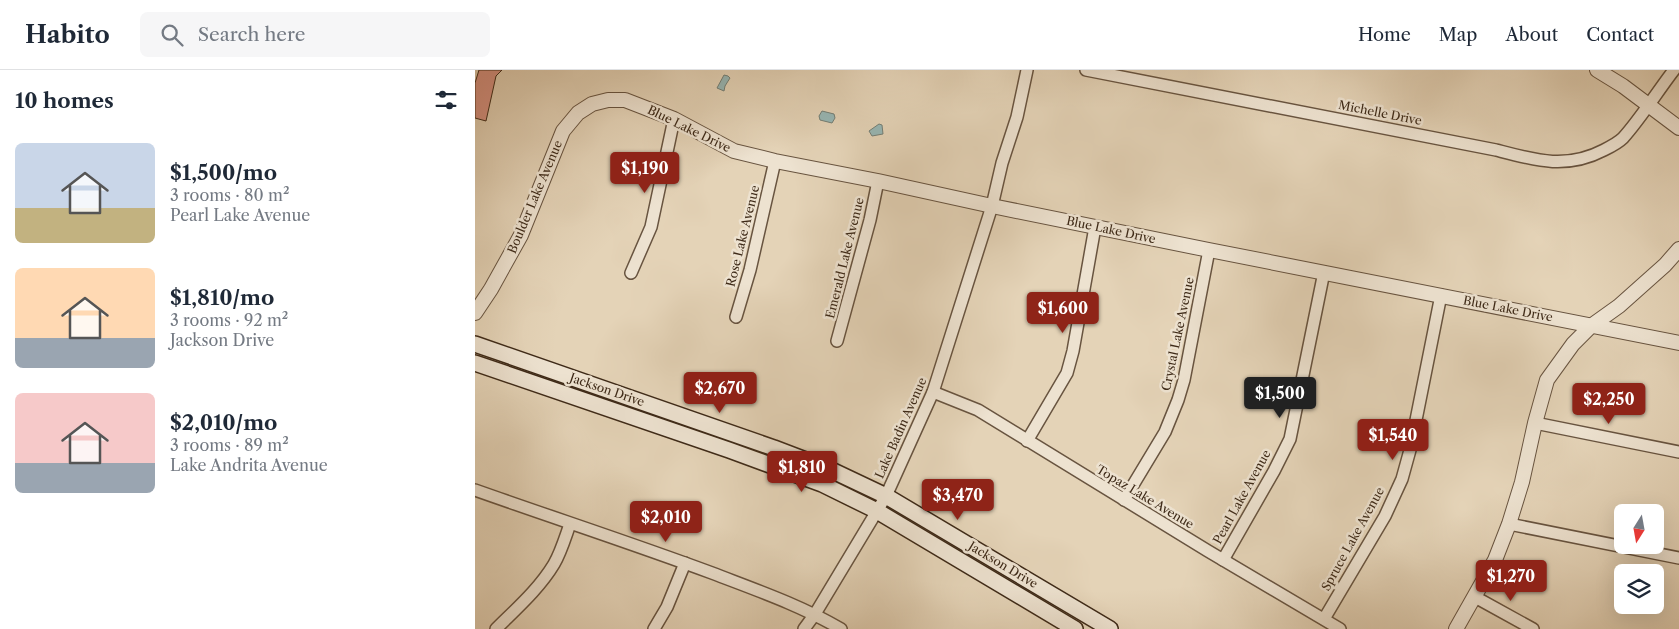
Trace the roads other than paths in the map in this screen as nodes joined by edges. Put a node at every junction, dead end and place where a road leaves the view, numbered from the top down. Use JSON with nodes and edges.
{"nodes":[{"id":1,"x":1027,"y":70,"type":"edge"},
{"id":2,"x":1087,"y":70,"type":"edge"},
{"id":3,"x":1597,"y":70,"type":"edge"},
{"id":4,"x":1674,"y":70,"type":"edge"},
{"id":5,"x":1648,"y":104,"type":"junction"},
{"id":6,"x":674,"y":119,"type":"junction"},
{"id":7,"x":1679,"y":128,"type":"edge"},
{"id":8,"x":563,"y":131,"type":"joint"},
{"id":9,"x":775,"y":161,"type":"junction"},
{"id":10,"x":878,"y":181,"type":"junction"},
{"id":11,"x":993,"y":206,"type":"junction"},
{"id":12,"x":1095,"y":227,"type":"junction"},
{"id":13,"x":1679,"y":249,"type":"edge"},
{"id":14,"x":1209,"y":250,"type":"junction"},
{"id":15,"x":1324,"y":272,"type":"junction"},
{"id":16,"x":631,"y":273,"type":"dead end"},
{"id":17,"x":1441,"y":295,"type":"junction"},
{"id":18,"x":475,"y":313,"type":"edge"},
{"id":19,"x":736,"y":317,"type":"dead end"},
{"id":20,"x":1591,"y":326,"type":"junction"},
{"id":21,"x":837,"y":342,"type":"dead end"},
{"id":22,"x":1679,"y":343,"type":"edge"},
{"id":23,"x":475,"y":344,"type":"edge"},
{"id":24,"x":475,"y":363,"type":"edge"},
{"id":25,"x":933,"y":392,"type":"junction"},
{"id":26,"x":1535,"y":423,"type":"junction"},
{"id":27,"x":1027,"y":441,"type":"junction"},
{"id":28,"x":1679,"y":452,"type":"edge"},
{"id":29,"x":475,"y":490,"type":"edge"},
{"id":30,"x":886,"y":496,"type":"junction"},
{"id":31,"x":1124,"y":500,"type":"junction"},
{"id":32,"x":877,"y":511,"type":"junction"},
{"id":33,"x":570,"y":524,"type":"junction"},
{"id":34,"x":1509,"y":524,"type":"junction"},
{"id":35,"x":1679,"y":558,"type":"edge"},
{"id":36,"x":1223,"y":560,"type":"junction"},
{"id":37,"x":685,"y":563,"type":"junction"},
{"id":38,"x":1475,"y":597,"type":"junction"},
{"id":39,"x":815,"y":614,"type":"junction"},
{"id":40,"x":1323,"y":619,"type":"junction"},
{"id":41,"x":496,"y":629,"type":"edge"},
{"id":42,"x":654,"y":629,"type":"edge"},
{"id":43,"x":804,"y":629,"type":"edge"},
{"id":44,"x":841,"y":629,"type":"edge"},
{"id":45,"x":1075,"y":629,"type":"edge"},
{"id":46,"x":1110,"y":629,"type":"edge"},
{"id":47,"x":1340,"y":629,"type":"edge"},
{"id":48,"x":1456,"y":629,"type":"edge"},
{"id":49,"x":1533,"y":629,"type":"edge"}],
"edges":[{"from":1,"to":11,"type":"street","name":"Lake Badin Avenue"},
{"from":2,"to":5,"type":"street","name":"Michelle Drive"},
{"from":3,"to":5,"type":"street"},
{"from":4,"to":5,"type":"street","name":"Michelle Drive"},
{"from":5,"to":7,"type":"street"},
{"from":6,"to":8,"type":"street","name":"Blue Lake Drive"},
{"from":6,"to":9,"type":"street","name":"Blue Lake Drive"},
{"from":6,"to":16,"type":"street"},
{"from":8,"to":18,"type":"street","name":"Boulder Lake Avenue"},
{"from":9,"to":10,"type":"street","name":"Blue Lake Drive"},
{"from":9,"to":19,"type":"street","name":"Rose Lake Avenue"},
{"from":10,"to":11,"type":"street","name":"Blue Lake Drive"},
{"from":10,"to":21,"type":"street","name":"Emerald Lake Avenue"},
{"from":11,"to":12,"type":"street","name":"Blue Lake Drive"},
{"from":11,"to":25,"type":"street","name":"Lake Badin Avenue"},
{"from":12,"to":14,"type":"street","name":"Blue Lake Drive"},
{"from":12,"to":27,"type":"street"},
{"from":13,"to":20,"type":"street"},
{"from":14,"to":15,"type":"street","name":"Blue Lake Drive"},
{"from":14,"to":31,"type":"street","name":"Crystal Lake Avenue"},
{"from":15,"to":17,"type":"street","name":"Blue Lake Drive"},
{"from":15,"to":36,"type":"street","name":"Pearl Lake Avenue"},
{"from":17,"to":20,"type":"street","name":"Blue Lake Drive"},
{"from":17,"to":40,"type":"street","name":"Spruce Lake Avenue"},
{"from":20,"to":22,"type":"street","name":"Blue Lake Drive"},
{"from":20,"to":26,"type":"street"},
{"from":23,"to":30,"type":"main road","name":"Jackson Drive"},
{"from":24,"to":32,"type":"main road","name":"Jackson Drive"},
{"from":25,"to":27,"type":"street","name":"Topaz Lake Avenue"},
{"from":25,"to":30,"type":"street","name":"Lake Badin Avenue"},
{"from":26,"to":28,"type":"street"},
{"from":26,"to":34,"type":"street"},
{"from":27,"to":31,"type":"street","name":"Topaz Lake Avenue"},
{"from":29,"to":33,"type":"street"},
{"from":30,"to":32,"type":"street","name":"Lake Badin Avenue"},
{"from":30,"to":46,"type":"main road","name":"Jackson Drive"},
{"from":31,"to":36,"type":"street","name":"Topaz Lake Avenue"},
{"from":32,"to":39,"type":"street","name":"Lake Badin Avenue"},
{"from":32,"to":45,"type":"main road","name":"Jackson Drive"},
{"from":33,"to":37,"type":"street"},
{"from":33,"to":41,"type":"street"},
{"from":34,"to":35,"type":"street"},
{"from":34,"to":38,"type":"street"},
{"from":36,"to":40,"type":"street","name":"Topaz Lake Avenue"},
{"from":37,"to":39,"type":"street"},
{"from":37,"to":42,"type":"street"},
{"from":38,"to":48,"type":"street"},
{"from":38,"to":49,"type":"street"},
{"from":39,"to":43,"type":"street","name":"Lake Badin Avenue"},
{"from":39,"to":44,"type":"street"},
{"from":40,"to":47,"type":"street","name":"Topaz Lake Avenue"}]}
